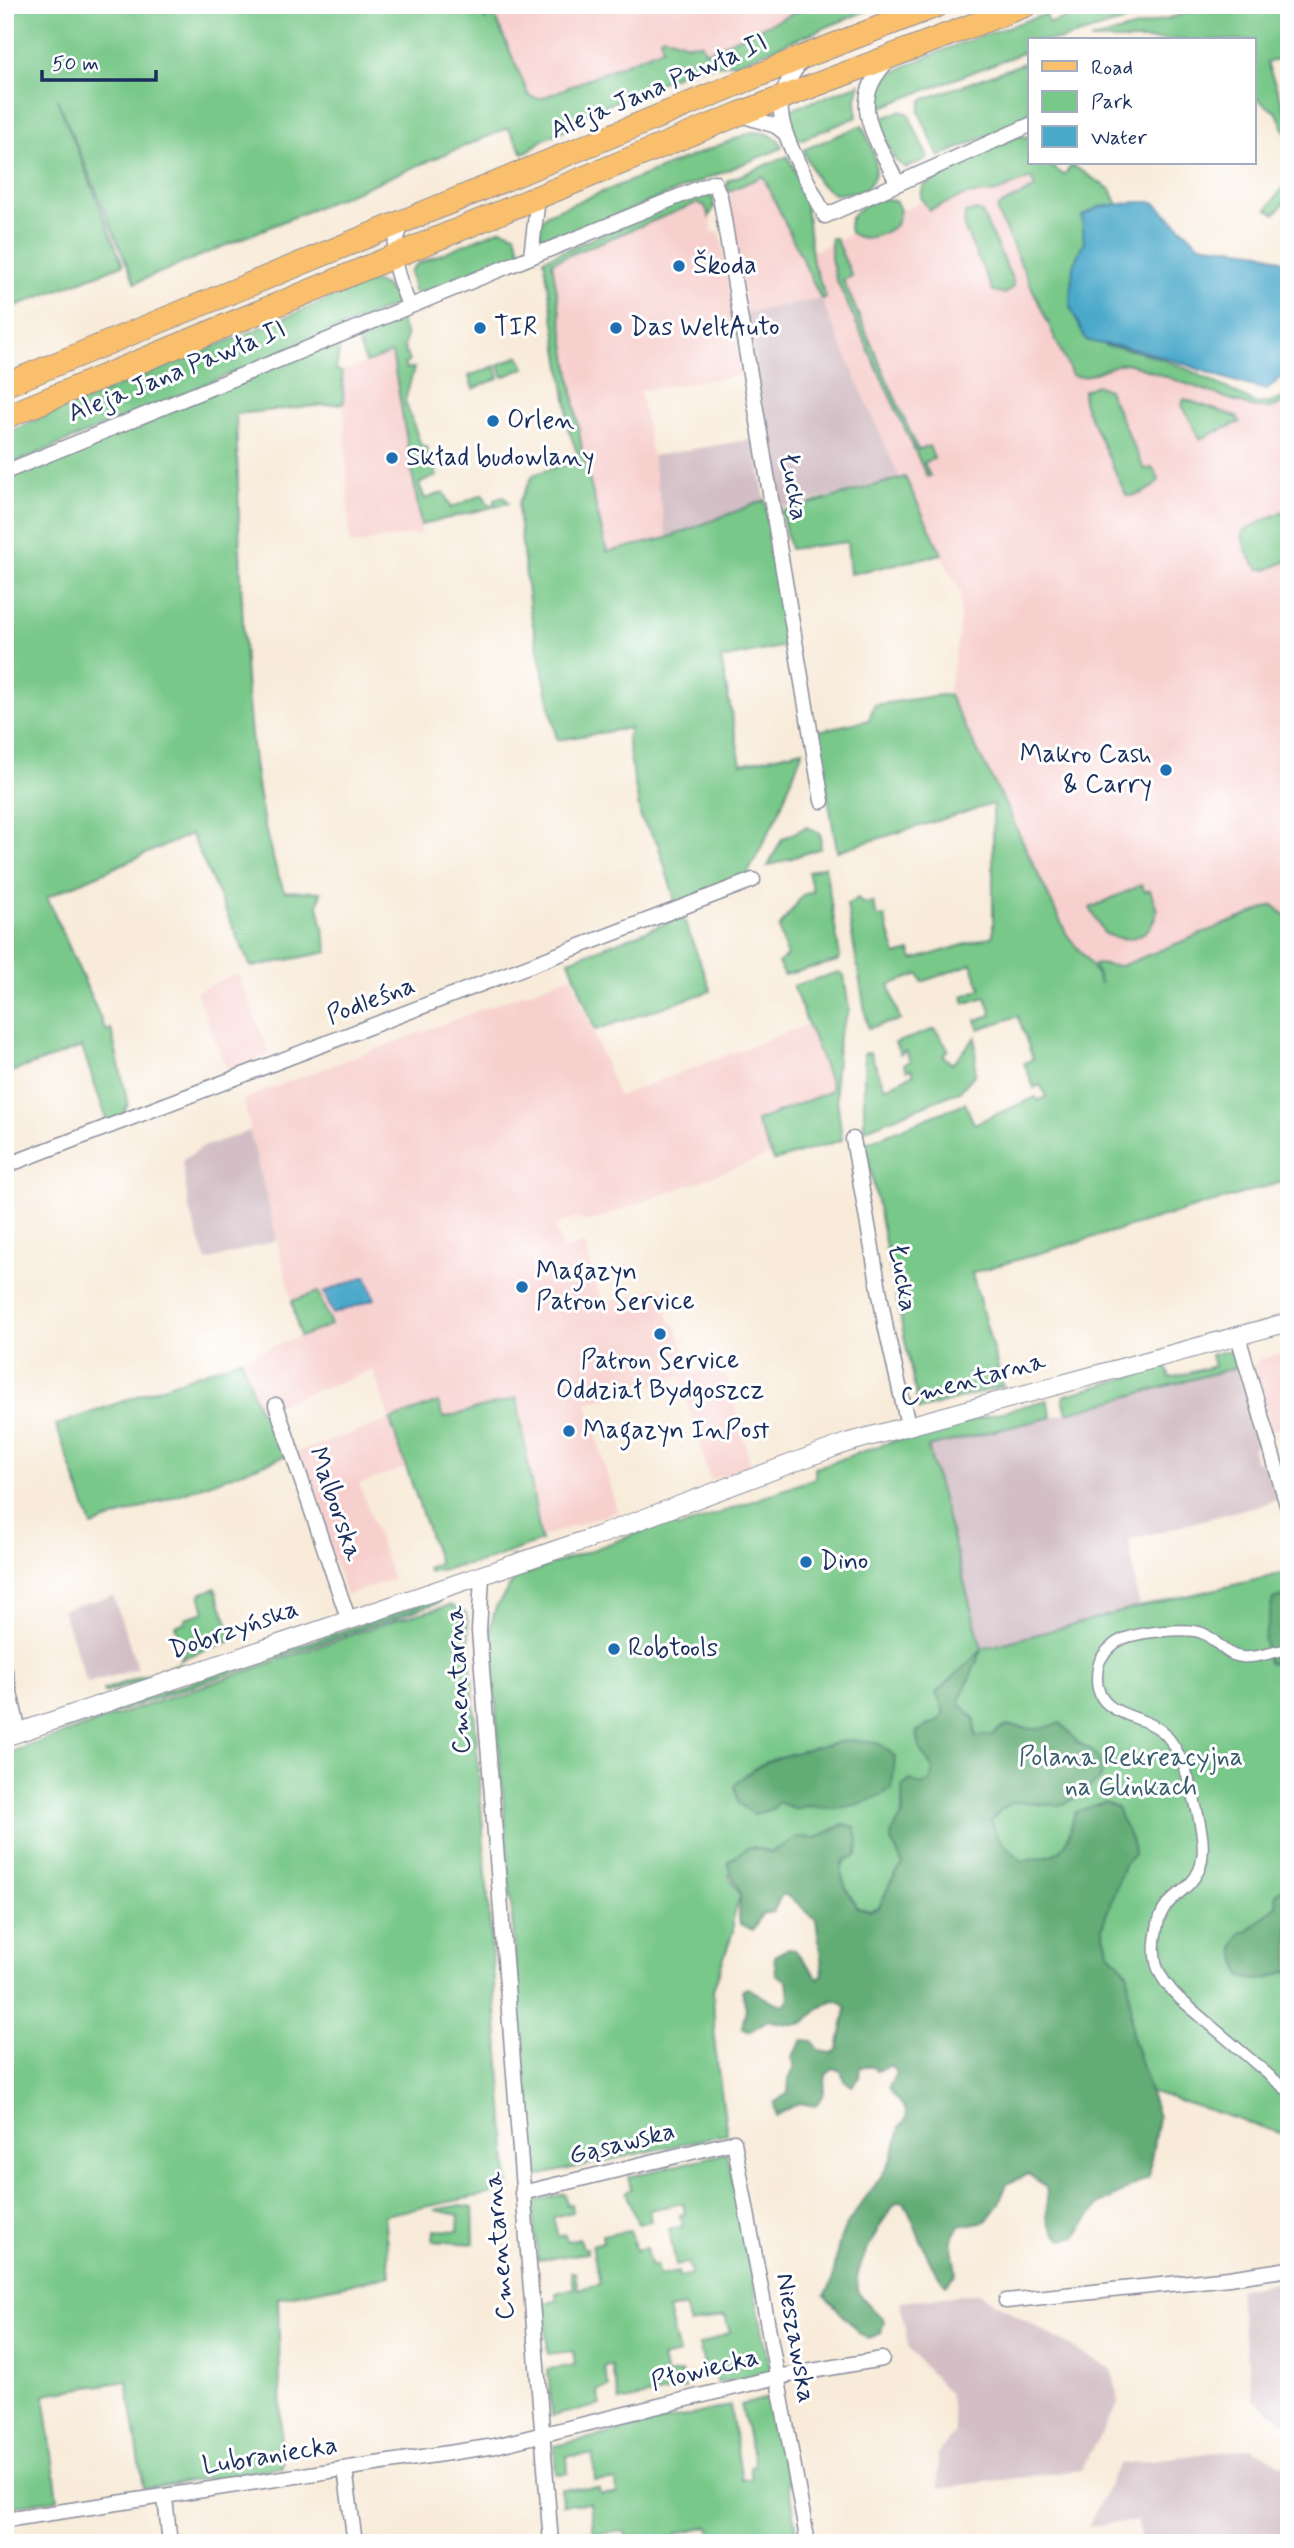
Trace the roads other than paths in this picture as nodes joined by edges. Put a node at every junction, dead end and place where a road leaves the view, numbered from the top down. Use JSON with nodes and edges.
{"nodes":[{"id":1,"x":938,"y":5,"type":"edge"},
{"id":2,"x":1026,"y":5,"type":"edge"},
{"id":3,"x":895,"y":52,"type":"junction"},
{"id":4,"x":803,"y":57,"type":"junction"},
{"id":5,"x":782,"y":98,"type":"junction"},
{"id":6,"x":739,"y":114,"type":"junction"},
{"id":7,"x":1028,"y":126,"type":"edge"},
{"id":8,"x":786,"y":134,"type":"junction"},
{"id":9,"x":714,"y":182,"type":"joint"},
{"id":10,"x":897,"y":183,"type":"junction"},
{"id":11,"x":538,"y":198,"type":"junction"},
{"id":12,"x":403,"y":223,"type":"junction"},
{"id":13,"x":531,"y":256,"type":"junction"},
{"id":14,"x":392,"y":258,"type":"junction"},
{"id":15,"x":409,"y":306,"type":"junction"},
{"id":16,"x":5,"y":385,"type":"edge"},
{"id":17,"x":5,"y":417,"type":"edge"},
{"id":18,"x":5,"y":472,"type":"edge"},
{"id":19,"x":822,"y":801,"type":"dead end"},
{"id":20,"x":754,"y":880,"type":"dead end"},
{"id":21,"x":853,"y":1139,"type":"dead end"},
{"id":22,"x":5,"y":1166,"type":"edge"},
{"id":23,"x":1289,"y":1322,"type":"edge"},
{"id":24,"x":1238,"y":1336,"type":"junction"},
{"id":25,"x":276,"y":1405,"type":"dead end"},
{"id":26,"x":908,"y":1425,"type":"junction"},
{"id":27,"x":1289,"y":1512,"type":"edge"},
{"id":28,"x":482,"y":1576,"type":"junction"},
{"id":29,"x":348,"y":1618,"type":"junction"},
{"id":30,"x":1289,"y":1649,"type":"edge"},
{"id":31,"x":5,"y":1671,"type":"edge"},
{"id":32,"x":12,"y":1735,"type":"edge"},
{"id":33,"x":1289,"y":2092,"type":"edge"},
{"id":34,"x":734,"y":2142,"type":"joint"},
{"id":35,"x":522,"y":2193,"type":"junction"},
{"id":36,"x":1289,"y":2269,"type":"edge"},
{"id":37,"x":1006,"y":2301,"type":"dead end"},
{"id":38,"x":883,"y":2359,"type":"dead end"},
{"id":39,"x":777,"y":2378,"type":"junction"},
{"id":40,"x":541,"y":2436,"type":"junction"},
{"id":41,"x":345,"y":2469,"type":"junction"},
{"id":42,"x":165,"y":2498,"type":"junction"},
{"id":43,"x":5,"y":2520,"type":"edge"},
{"id":44,"x":170,"y":2543,"type":"edge"},
{"id":45,"x":355,"y":2543,"type":"edge"},
{"id":46,"x":551,"y":2543,"type":"edge"},
{"id":47,"x":808,"y":2543,"type":"edge"}],
"edges":[{"from":1,"to":4,"type":"main road","name":"Aleja Jana Pawła II"},
{"from":2,"to":3,"type":"main road","name":"Aleja Jana Pawła II"},
{"from":3,"to":5,"type":"main road","name":"Aleja Jana Pawła II"},
{"from":3,"to":10,"type":"street"},
{"from":4,"to":5,"type":"street"},
{"from":4,"to":12,"type":"main road","name":"Aleja Jana Pawła II"},
{"from":5,"to":6,"type":"main road","name":"Aleja Jana Pawła II"},
{"from":5,"to":8,"type":"street"},
{"from":6,"to":8,"type":"street"},
{"from":6,"to":11,"type":"main road","name":"Aleja Jana Pawła II"},
{"from":7,"to":10,"type":"street"},
{"from":8,"to":10,"type":"street"},
{"from":9,"to":13,"type":"street","name":"Aleja Jana Pawła II"},
{"from":9,"to":19,"type":"street","name":"Łucka"},
{"from":11,"to":13,"type":"street"},
{"from":11,"to":14,"type":"main road","name":"Aleja Jana Pawła II"},
{"from":12,"to":14,"type":"street"},
{"from":12,"to":16,"type":"main road","name":"Aleja Jana Pawła II"},
{"from":13,"to":15,"type":"street","name":"Aleja Jana Pawła II"},
{"from":14,"to":15,"type":"street"},
{"from":14,"to":17,"type":"main road","name":"Aleja Jana Pawła II"},
{"from":15,"to":18,"type":"street","name":"Aleja Jana Pawła II"},
{"from":20,"to":22,"type":"street","name":"Podleśna"},
{"from":21,"to":26,"type":"street","name":"Łucka"},
{"from":23,"to":24,"type":"street","name":"Cmentarna"},
{"from":24,"to":26,"type":"street","name":"Cmentarna"},
{"from":24,"to":27,"type":"street"},
{"from":25,"to":29,"type":"street","name":"Malborska"},
{"from":26,"to":28,"type":"street","name":"Cmentarna"},
{"from":28,"to":29,"type":"street","name":"Dobrzyńska"},
{"from":28,"to":35,"type":"street","name":"Cmentarna"},
{"from":29,"to":32,"type":"street","name":"Dobrzyńska"},
{"from":30,"to":33,"type":"street"},
{"from":31,"to":32,"type":"street"},
{"from":34,"to":35,"type":"street","name":"Gąsawska"},
{"from":34,"to":39,"type":"street","name":"Nieszawska"},
{"from":35,"to":40,"type":"street","name":"Cmentarna"},
{"from":36,"to":37,"type":"street"},
{"from":38,"to":39,"type":"street","name":"Płowiecka"},
{"from":39,"to":40,"type":"street","name":"Płowiecka"},
{"from":39,"to":47,"type":"street","name":"Nieszawska"},
{"from":40,"to":41,"type":"street","name":"Lubraniecka"},
{"from":40,"to":46,"type":"street","name":"Cmentarna"},
{"from":41,"to":42,"type":"street","name":"Lubraniecka"},
{"from":41,"to":45,"type":"street"},
{"from":42,"to":43,"type":"street","name":"Lubraniecka"},
{"from":42,"to":44,"type":"street"}]}
